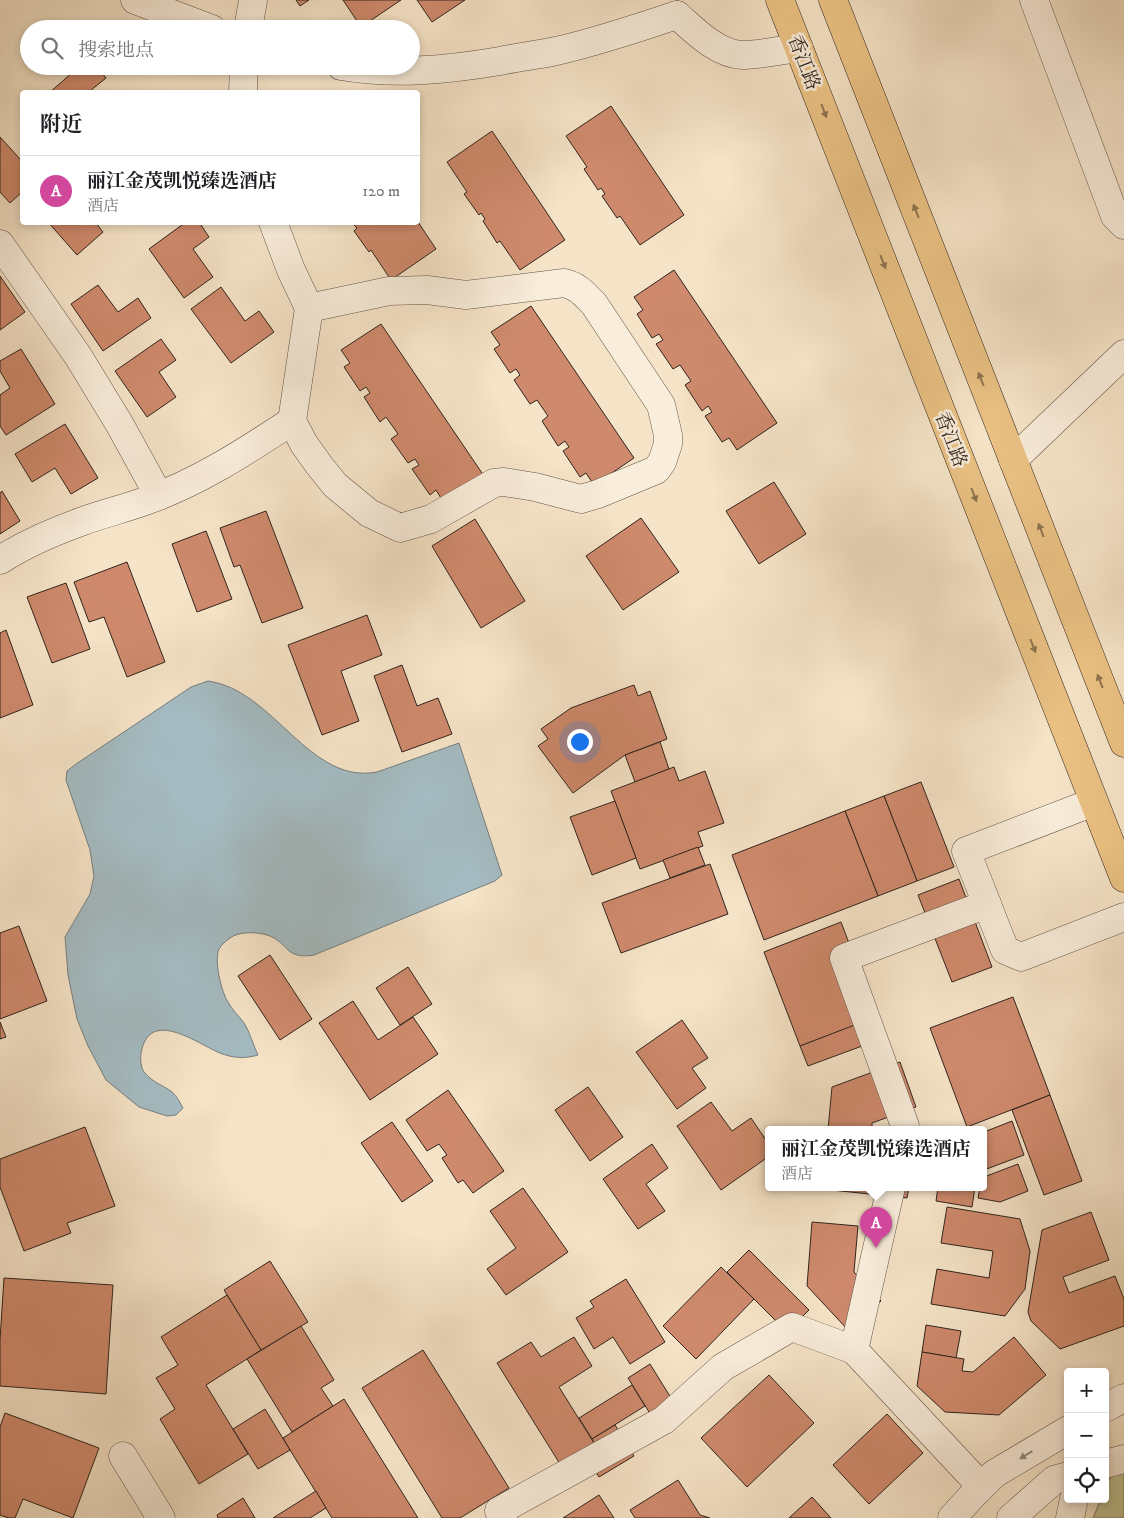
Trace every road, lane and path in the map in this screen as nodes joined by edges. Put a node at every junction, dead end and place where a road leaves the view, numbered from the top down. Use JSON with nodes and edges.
{"nodes":[{"id":1,"x":135,"y":0,"type":"edge"},
{"id":2,"x":253,"y":0,"type":"edge"},
{"id":3,"x":780,"y":0,"type":"edge"},
{"id":4,"x":833,"y":0,"type":"edge"},
{"id":5,"x":1034,"y":0,"type":"edge"},
{"id":6,"x":678,"y":8,"type":"edge"},
{"id":7,"x":188,"y":20,"type":"edge"},
{"id":8,"x":250,"y":20,"type":"edge"},
{"id":9,"x":799,"y":48,"type":"junction"},
{"id":10,"x":420,"y":71,"type":"edge"},
{"id":11,"x":244,"y":75,"type":"edge"},
{"id":12,"x":243,"y":90,"type":"edge"},
{"id":13,"x":274,"y":225,"type":"edge"},
{"id":14,"x":1124,"y":225,"type":"edge"},
{"id":15,"x":0,"y":244,"type":"edge"},
{"id":16,"x":309,"y":308,"type":"junction"},
{"id":17,"x":1124,"y":354,"type":"edge"},
{"id":18,"x":292,"y":421,"type":"junction"},
{"id":19,"x":1013,"y":460,"type":"junction"},
{"id":20,"x":159,"y":496,"type":"junction"},
{"id":21,"x":0,"y":560,"type":"edge"},
{"id":22,"x":1124,"y":743,"type":"edge"},
{"id":23,"x":1094,"y":802,"type":"junction"},
{"id":24,"x":1124,"y":878,"type":"edge"},
{"id":25,"x":987,"y":904,"type":"junction"},
{"id":26,"x":1124,"y":917,"type":"edge"},
{"id":27,"x":905,"y":1126,"type":"edge"},
{"id":28,"x":890,"y":1191,"type":"edge"},
{"id":29,"x":854,"y":1350,"type":"junction"},
{"id":30,"x":1124,"y":1398,"type":"edge"},
{"id":31,"x":1109,"y":1406,"type":"edge"},
{"id":32,"x":1060,"y":1435,"type":"edge"},
{"id":33,"x":123,"y":1456,"type":"dead end"},
{"id":34,"x":1065,"y":1458,"type":"edge"},
{"id":35,"x":1124,"y":1459,"type":"edge"},
{"id":36,"x":1109,"y":1463,"type":"edge"},
{"id":37,"x":1064,"y":1477,"type":"edge"},
{"id":38,"x":981,"y":1486,"type":"junction"},
{"id":39,"x":1073,"y":1503,"type":"edge"},
{"id":40,"x":161,"y":1518,"type":"edge"},
{"id":41,"x":503,"y":1518,"type":"edge"},
{"id":42,"x":952,"y":1518,"type":"edge"},
{"id":43,"x":1011,"y":1518,"type":"edge"},
{"id":44,"x":1070,"y":1518,"type":"edge"}],
"edges":[{"from":1,"to":7,"type":"street"},
{"from":2,"to":8,"type":"street"},
{"from":3,"to":9,"type":"main road","name":"香江路"},
{"from":19,"to":4,"type":"main road","one_way":true},
{"from":5,"to":14,"type":"street"},
{"from":6,"to":9,"type":"street"},
{"from":6,"to":10,"type":"street"},
{"from":9,"to":23,"type":"main road","name":"香江路","one_way":true},
{"from":11,"to":12,"type":"street"},
{"from":13,"to":16,"type":"street"},
{"from":15,"to":20,"type":"street"},
{"from":16,"to":18,"type":"street"},
{"from":16,"to":18,"type":"street"},
{"from":17,"to":19,"type":"street"},
{"from":18,"to":20,"type":"street"},
{"from":22,"to":19,"type":"main road","one_way":true},
{"from":20,"to":21,"type":"street"},
{"from":23,"to":24,"type":"main road","name":"香江路"},
{"from":23,"to":25,"type":"street"},
{"from":25,"to":26,"type":"street"},
{"from":25,"to":27,"type":"street"},
{"from":28,"to":29,"type":"street"},
{"from":29,"to":38,"type":"street"},
{"from":29,"to":41,"type":"street"},
{"from":30,"to":31,"type":"street"},
{"from":32,"to":34,"type":"street"},
{"from":32,"to":38,"type":"street","one_way":true},
{"from":33,"to":40,"type":"street"},
{"from":35,"to":36,"type":"street"},
{"from":37,"to":43,"type":"street"},
{"from":38,"to":42,"type":"street"},
{"from":39,"to":44,"type":"street"}]}
